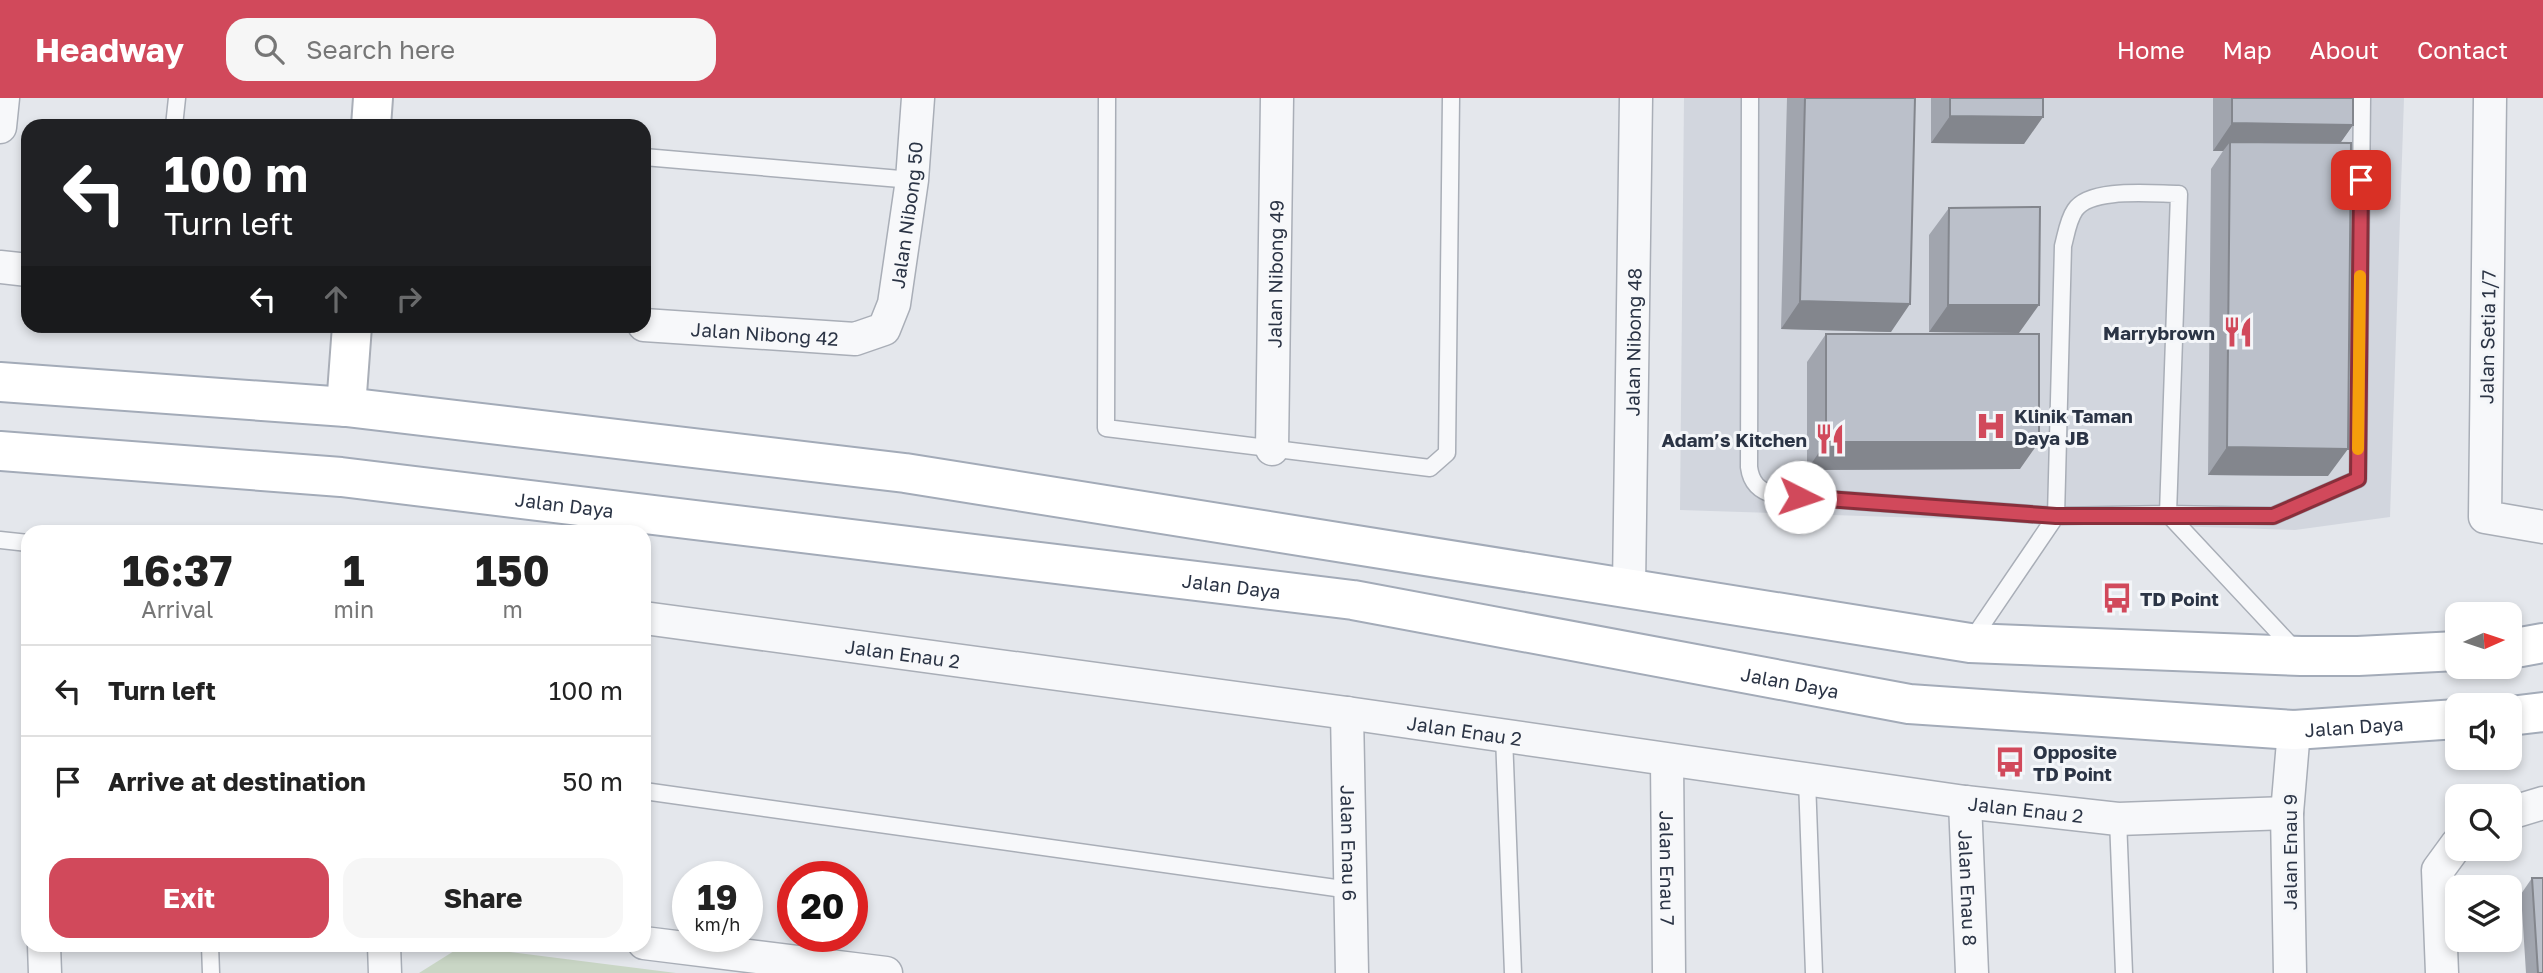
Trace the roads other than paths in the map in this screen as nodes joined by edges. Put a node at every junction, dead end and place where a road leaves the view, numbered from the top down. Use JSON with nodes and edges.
{"nodes":[{"id":1,"x":177,"y":98,"type":"edge"},
{"id":2,"x":373,"y":98,"type":"edge"},
{"id":3,"x":918,"y":98,"type":"edge"},
{"id":4,"x":1107,"y":98,"type":"edge"},
{"id":5,"x":1277,"y":98,"type":"edge"},
{"id":6,"x":1451,"y":98,"type":"edge"},
{"id":7,"x":1636,"y":98,"type":"edge"},
{"id":8,"x":1750,"y":98,"type":"edge"},
{"id":9,"x":2362,"y":98,"type":"edge"},
{"id":10,"x":2490,"y":98,"type":"edge"},
{"id":11,"x":175,"y":119,"type":"edge"},
{"id":12,"x":372,"y":119,"type":"edge"},
{"id":13,"x":651,"y":158,"type":"edge"},
{"id":14,"x":912,"y":180,"type":"junction"},
{"id":15,"x":0,"y":267,"type":"edge"},
{"id":16,"x":21,"y":269,"type":"edge"},
{"id":17,"x":651,"y":325,"type":"edge"},
{"id":18,"x":884,"y":329,"type":"joint"},
{"id":19,"x":351,"y":333,"type":"edge"},
{"id":20,"x":0,"y":382,"type":"edge"},
{"id":21,"x":346,"y":407,"type":"junction"},
{"id":22,"x":1272,"y":449,"type":"junction"},
{"id":23,"x":0,"y":451,"type":"edge"},
{"id":24,"x":2168,"y":514,"type":"junction"},
{"id":25,"x":2056,"y":516,"type":"junction"},
{"id":26,"x":2543,"y":527,"type":"edge"},
{"id":27,"x":0,"y":540,"type":"edge"},
{"id":28,"x":21,"y":542,"type":"edge"},
{"id":29,"x":1629,"y":587,"type":"junction"},
{"id":30,"x":651,"y":619,"type":"edge"},
{"id":31,"x":1970,"y":643,"type":"junction"},
{"id":32,"x":2543,"y":643,"type":"edge"},
{"id":33,"x":2522,"y":647,"type":"edge"},
{"id":34,"x":2445,"y":652,"type":"edge"},
{"id":35,"x":2301,"y":656,"type":"junction"},
{"id":36,"x":2543,"y":712,"type":"edge"},
{"id":37,"x":1347,"y":713,"type":"junction"},
{"id":38,"x":2522,"y":715,"type":"edge"},
{"id":39,"x":2445,"y":720,"type":"edge"},
{"id":40,"x":2294,"y":730,"type":"junction"},
{"id":41,"x":1504,"y":736,"type":"junction"},
{"id":42,"x":1667,"y":761,"type":"junction"},
{"id":43,"x":1807,"y":780,"type":"junction"},
{"id":44,"x":651,"y":792,"type":"edge"},
{"id":45,"x":1965,"y":802,"type":"junction"},
{"id":46,"x":2543,"y":803,"type":"edge"},
{"id":47,"x":2522,"y":809,"type":"edge"},
{"id":48,"x":2287,"y":813,"type":"junction"},
{"id":49,"x":2118,"y":819,"type":"junction"},
{"id":50,"x":2445,"y":860,"type":"edge"},
{"id":51,"x":1350,"y":890,"type":"junction"},
{"id":52,"x":651,"y":944,"type":"edge"},
{"id":53,"x":44,"y":952,"type":"edge"},
{"id":54,"x":210,"y":952,"type":"edge"},
{"id":55,"x":384,"y":952,"type":"edge"},
{"id":56,"x":45,"y":973,"type":"edge"},
{"id":57,"x":211,"y":973,"type":"edge"},
{"id":58,"x":385,"y":973,"type":"edge"},
{"id":59,"x":886,"y":973,"type":"edge"},
{"id":60,"x":1352,"y":973,"type":"edge"},
{"id":61,"x":1513,"y":973,"type":"edge"},
{"id":62,"x":1669,"y":973,"type":"edge"},
{"id":63,"x":1814,"y":973,"type":"edge"},
{"id":64,"x":1972,"y":973,"type":"edge"},
{"id":65,"x":2124,"y":973,"type":"edge"},
{"id":66,"x":2290,"y":973,"type":"edge"},
{"id":67,"x":2442,"y":973,"type":"edge"}],
"edges":[{"from":1,"to":11,"type":"lane"},
{"from":2,"to":12,"type":"main road"},
{"from":3,"to":14,"type":"street","name":"Jalan Nibong 50"},
{"from":4,"to":22,"type":"lane"},
{"from":5,"to":22,"type":"street","name":"Jalan Nibong 49"},
{"from":6,"to":22,"type":"lane"},
{"from":7,"to":29,"type":"street","name":"Jalan Nibong 48"},
{"from":8,"to":25,"type":"lane"},
{"from":9,"to":24,"type":"lane"},
{"from":10,"to":26,"type":"street","name":"Jalan Setia 1/7"},
{"from":13,"to":14,"type":"lane"},
{"from":14,"to":18,"type":"street","name":"Jalan Nibong 50"},
{"from":15,"to":16,"type":"street"},
{"from":17,"to":18,"type":"street","name":"Jalan Nibong 42"},
{"from":19,"to":21,"type":"main road"},
{"from":20,"to":21,"type":"main road"},
{"from":21,"to":29,"type":"main road"},
{"from":23,"to":40,"type":"main road","name":"Jalan Daya"},
{"from":24,"to":25,"type":"lane"},
{"from":24,"to":25,"type":"lane"},
{"from":24,"to":35,"type":"lane"},
{"from":25,"to":31,"type":"lane"},
{"from":27,"to":28,"type":"lane"},
{"from":29,"to":31,"type":"main road"},
{"from":30,"to":37,"type":"street","name":"Jalan Enau 2"},
{"from":31,"to":35,"type":"main road"},
{"from":32,"to":33,"type":"main road"},
{"from":34,"to":35,"type":"main road"},
{"from":36,"to":38,"type":"main road"},
{"from":37,"to":41,"type":"street","name":"Jalan Enau 2"},
{"from":37,"to":51,"type":"street","name":"Jalan Enau 6"},
{"from":39,"to":40,"type":"main road","name":"Jalan Daya"},
{"from":40,"to":48,"type":"street","name":"Jalan Enau 9"},
{"from":41,"to":42,"type":"street","name":"Jalan Enau 2"},
{"from":41,"to":61,"type":"lane"},
{"from":42,"to":43,"type":"street","name":"Jalan Enau 2"},
{"from":42,"to":62,"type":"street","name":"Jalan Enau 7"},
{"from":43,"to":45,"type":"street","name":"Jalan Enau 2"},
{"from":43,"to":63,"type":"lane"},
{"from":44,"to":51,"type":"lane"},
{"from":45,"to":49,"type":"street","name":"Jalan Enau 2"},
{"from":45,"to":64,"type":"street","name":"Jalan Enau 8"},
{"from":46,"to":47,"type":"street"},
{"from":48,"to":49,"type":"street","name":"Jalan Enau 2"},
{"from":48,"to":66,"type":"street","name":"Jalan Enau 9"},
{"from":49,"to":65,"type":"lane"},
{"from":50,"to":67,"type":"street"},
{"from":51,"to":60,"type":"street","name":"Jalan Enau 6"},
{"from":52,"to":59,"type":"street"},
{"from":53,"to":56,"type":"street"},
{"from":54,"to":57,"type":"lane"},
{"from":55,"to":58,"type":"street"}]}
